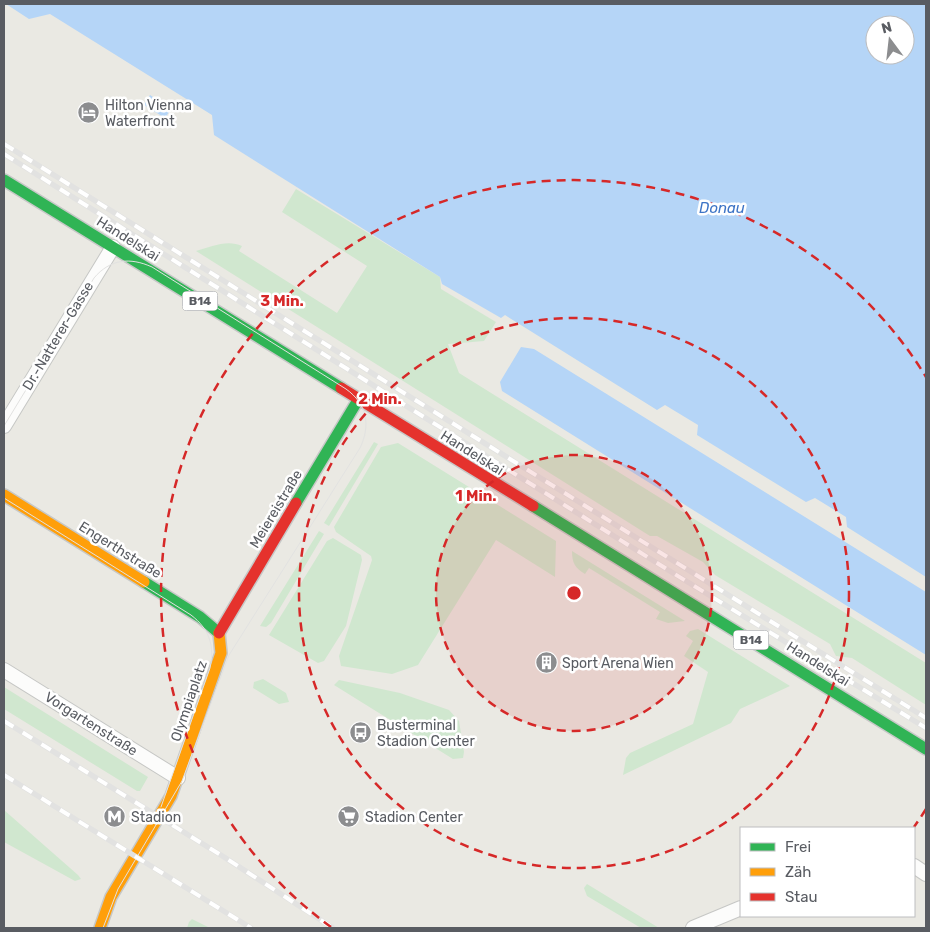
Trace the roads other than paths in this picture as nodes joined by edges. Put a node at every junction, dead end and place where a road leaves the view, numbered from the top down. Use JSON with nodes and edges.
{"nodes":[{"id":1,"x":4,"y":180,"type":"edge"},
{"id":2,"x":113,"y":247,"type":"junction"},
{"id":3,"x":358,"y":400,"type":"junction"},
{"id":4,"x":4,"y":426,"type":"edge"},
{"id":5,"x":4,"y":495,"type":"edge"},
{"id":6,"x":219,"y":633,"type":"junction"},
{"id":7,"x":4,"y":670,"type":"edge"},
{"id":8,"x":926,"y":749,"type":"edge"},
{"id":9,"x":178,"y":778,"type":"junction"},
{"id":10,"x":915,"y":867,"type":"edge"},
{"id":11,"x":926,"y":874,"type":"edge"},
{"id":12,"x":740,"y":908,"type":"edge"},
{"id":13,"x":100,"y":928,"type":"edge"},
{"id":14,"x":693,"y":928,"type":"edge"}],
"edges":[{"from":1,"to":2,"type":"main road","name":"Handelskai","number":"B14"},
{"from":2,"to":3,"type":"main road","name":"Handelskai","number":"B14"},
{"from":2,"to":4,"type":"street","name":"Dr.-Natterer-Gasse"},
{"from":3,"to":6,"type":"main road","name":"Meiereistraße"},
{"from":3,"to":8,"type":"main road","name":"Handelskai","number":"B14"},
{"from":5,"to":6,"type":"main road","name":"Engerthstraße"},
{"from":6,"to":9,"type":"main road","name":"Olympiaplatz"},
{"from":7,"to":9,"type":"street","name":"Vorgartenstraße"},
{"from":9,"to":13,"type":"main road"},
{"from":10,"to":11,"type":"street"},
{"from":12,"to":14,"type":"street"}]}
